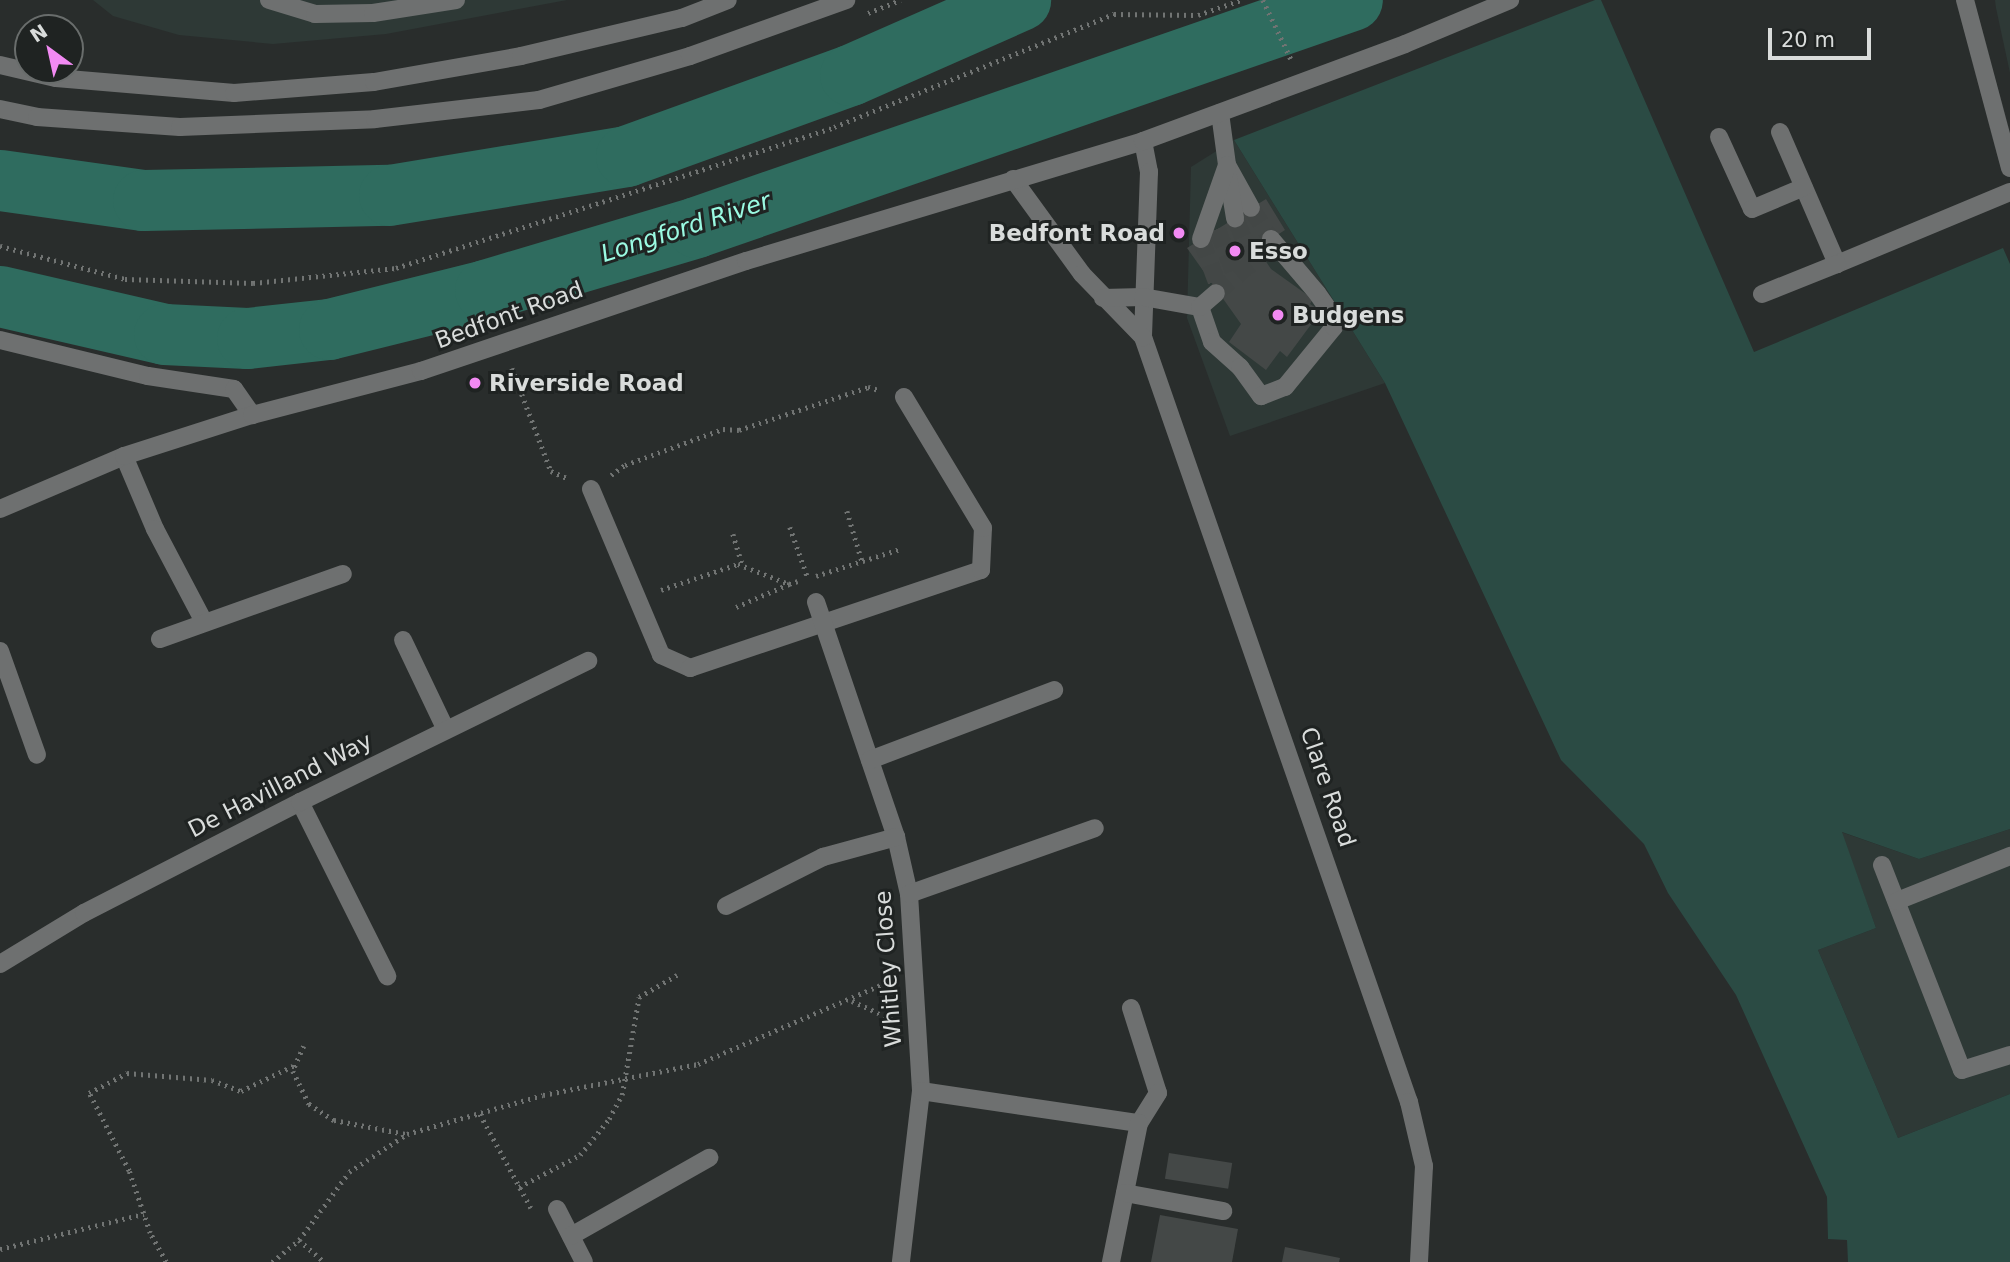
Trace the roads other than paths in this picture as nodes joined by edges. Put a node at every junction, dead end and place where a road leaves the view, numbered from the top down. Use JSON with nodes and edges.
{"nodes":[{"id":1,"x":268,"y":0,"type":"edge"},
{"id":2,"x":456,"y":0,"type":"edge"},
{"id":3,"x":728,"y":0,"type":"edge"},
{"id":4,"x":846,"y":0,"type":"edge"},
{"id":5,"x":1510,"y":0,"type":"edge"},
{"id":6,"x":1965,"y":0,"type":"edge"},
{"id":7,"x":0,"y":65,"type":"edge"},
{"id":8,"x":0,"y":109,"type":"edge"},
{"id":9,"x":1220,"y":113,"type":"junction"},
{"id":10,"x":1780,"y":132,"type":"dead end"},
{"id":11,"x":1719,"y":137,"type":"dead end"},
{"id":12,"x":1143,"y":141,"type":"junction"},
{"id":13,"x":2005,"y":141,"type":"edge"},
{"id":14,"x":1227,"y":165,"type":"junction"},
{"id":15,"x":2010,"y":168,"type":"edge"},
{"id":16,"x":1013,"y":179,"type":"junction"},
{"id":17,"x":1804,"y":187,"type":"junction"},
{"id":18,"x":2010,"y":192,"type":"edge"},
{"id":19,"x":1251,"y":208,"type":"tunnel mouth"},
{"id":20,"x":1234,"y":218,"type":"tunnel mouth"},
{"id":21,"x":1217,"y":229,"type":"tunnel mouth"},
{"id":22,"x":1201,"y":239,"type":"tunnel mouth"},
{"id":23,"x":1271,"y":239,"type":"tunnel mouth"},
{"id":24,"x":1837,"y":264,"type":"junction"},
{"id":25,"x":1216,"y":293,"type":"tunnel mouth"},
{"id":26,"x":1762,"y":294,"type":"dead end"},
{"id":27,"x":1143,"y":297,"type":"junction"},
{"id":28,"x":1103,"y":298,"type":"junction"},
{"id":29,"x":1200,"y":307,"type":"junction"},
{"id":30,"x":1143,"y":337,"type":"junction"},
{"id":31,"x":0,"y":340,"type":"edge"},
{"id":32,"x":904,"y":397,"type":"road end"},
{"id":33,"x":252,"y":415,"type":"junction"},
{"id":34,"x":124,"y":456,"type":"junction"},
{"id":35,"x":592,"y":489,"type":"road end"},
{"id":36,"x":0,"y":509,"type":"edge"},
{"id":37,"x":344,"y":574,"type":"dead end"},
{"id":38,"x":816,"y":602,"type":"road end"},
{"id":39,"x":204,"y":622,"type":"junction"},
{"id":40,"x":823,"y":623,"type":"junction"},
{"id":41,"x":160,"y":639,"type":"dead end"},
{"id":42,"x":403,"y":640,"type":"dead end"},
{"id":43,"x":0,"y":651,"type":"edge"},
{"id":44,"x":588,"y":661,"type":"dead end"},
{"id":45,"x":1054,"y":690,"type":"dead end"},
{"id":46,"x":445,"y":728,"type":"junction"},
{"id":47,"x":37,"y":755,"type":"dead end"},
{"id":48,"x":870,"y":760,"type":"junction"},
{"id":49,"x":300,"y":802,"type":"junction"},
{"id":50,"x":1095,"y":828,"type":"dead end"},
{"id":51,"x":896,"y":837,"type":"junction"},
{"id":52,"x":2010,"y":856,"type":"edge"},
{"id":53,"x":1882,"y":865,"type":"dead end"},
{"id":54,"x":909,"y":894,"type":"junction"},
{"id":55,"x":1897,"y":901,"type":"junction"},
{"id":56,"x":726,"y":906,"type":"dead end"},
{"id":57,"x":0,"y":964,"type":"edge"},
{"id":58,"x":387,"y":976,"type":"dead end"},
{"id":59,"x":1131,"y":1008,"type":"dead end"},
{"id":60,"x":2010,"y":1055,"type":"edge"},
{"id":61,"x":921,"y":1091,"type":"junction"},
{"id":62,"x":1139,"y":1123,"type":"junction"},
{"id":63,"x":709,"y":1158,"type":"dead end"},
{"id":64,"x":1125,"y":1193,"type":"junction"},
{"id":65,"x":1223,"y":1211,"type":"dead end"},
{"id":66,"x":560,"y":1214,"type":"road end"},
{"id":67,"x":571,"y":1236,"type":"junction"},
{"id":68,"x":584,"y":1262,"type":"edge"},
{"id":69,"x":901,"y":1262,"type":"edge"},
{"id":70,"x":1111,"y":1262,"type":"edge"},
{"id":71,"x":1419,"y":1262,"type":"edge"}],
"edges":[{"from":1,"to":2,"type":"street"},
{"from":3,"to":7,"type":"street"},
{"from":4,"to":8,"type":"street"},
{"from":5,"to":9,"type":"street","name":"Bedfont Road"},
{"from":6,"to":13,"type":"street"},
{"from":9,"to":12,"type":"street","name":"Bedfont Road"},
{"from":9,"to":14,"type":"street"},
{"from":10,"to":17,"type":"street"},
{"from":11,"to":17,"type":"street"},
{"from":12,"to":16,"type":"street","name":"Bedfont Road"},
{"from":12,"to":27,"type":"street","name":"Clare Road"},
{"from":13,"to":15,"type":"street"},
{"from":14,"to":19,"type":"street"},
{"from":14,"to":20,"type":"street"},
{"from":14,"to":21,"type":"street"},
{"from":14,"to":22,"type":"street"},
{"from":16,"to":28,"type":"street","name":"Clare Road"},
{"from":16,"to":33,"type":"street","name":"Bedfont Road"},
{"from":17,"to":24,"type":"street"},
{"from":18,"to":24,"type":"street"},
{"from":23,"to":29,"type":"street"},
{"from":24,"to":26,"type":"street"},
{"from":25,"to":29,"type":"street"},
{"from":27,"to":28,"type":"street"},
{"from":27,"to":29,"type":"street"},
{"from":27,"to":30,"type":"street","name":"Clare Road"},
{"from":28,"to":30,"type":"street","name":"Clare Road"},
{"from":30,"to":71,"type":"street","name":"Clare Road"},
{"from":31,"to":33,"type":"street"},
{"from":32,"to":40,"type":"street"},
{"from":33,"to":34,"type":"street","name":"Bedfont Road"},
{"from":34,"to":36,"type":"street","name":"Bedfont Road"},
{"from":34,"to":39,"type":"street"},
{"from":35,"to":40,"type":"street"},
{"from":37,"to":39,"type":"street"},
{"from":38,"to":40,"type":"street","name":"Whitley Close"},
{"from":39,"to":41,"type":"street"},
{"from":40,"to":48,"type":"street","name":"Whitley Close"},
{"from":42,"to":46,"type":"street"},
{"from":43,"to":47,"type":"street"},
{"from":44,"to":46,"type":"street","name":"De Havilland Way"},
{"from":45,"to":48,"type":"street"},
{"from":46,"to":49,"type":"street","name":"De Havilland Way"},
{"from":48,"to":51,"type":"street","name":"Whitley Close"},
{"from":49,"to":57,"type":"street","name":"De Havilland Way"},
{"from":49,"to":58,"type":"street"},
{"from":50,"to":54,"type":"street"},
{"from":51,"to":54,"type":"street","name":"Whitley Close"},
{"from":51,"to":56,"type":"street"},
{"from":52,"to":55,"type":"street"},
{"from":53,"to":55,"type":"street"},
{"from":54,"to":61,"type":"street","name":"Whitley Close"},
{"from":55,"to":60,"type":"street"},
{"from":59,"to":62,"type":"street"},
{"from":61,"to":62,"type":"street"},
{"from":61,"to":69,"type":"street","name":"Whitley Close"},
{"from":62,"to":64,"type":"street"},
{"from":63,"to":67,"type":"street"},
{"from":64,"to":65,"type":"street"},
{"from":64,"to":70,"type":"street"},
{"from":66,"to":67,"type":"street"},
{"from":67,"to":68,"type":"street"}]}
